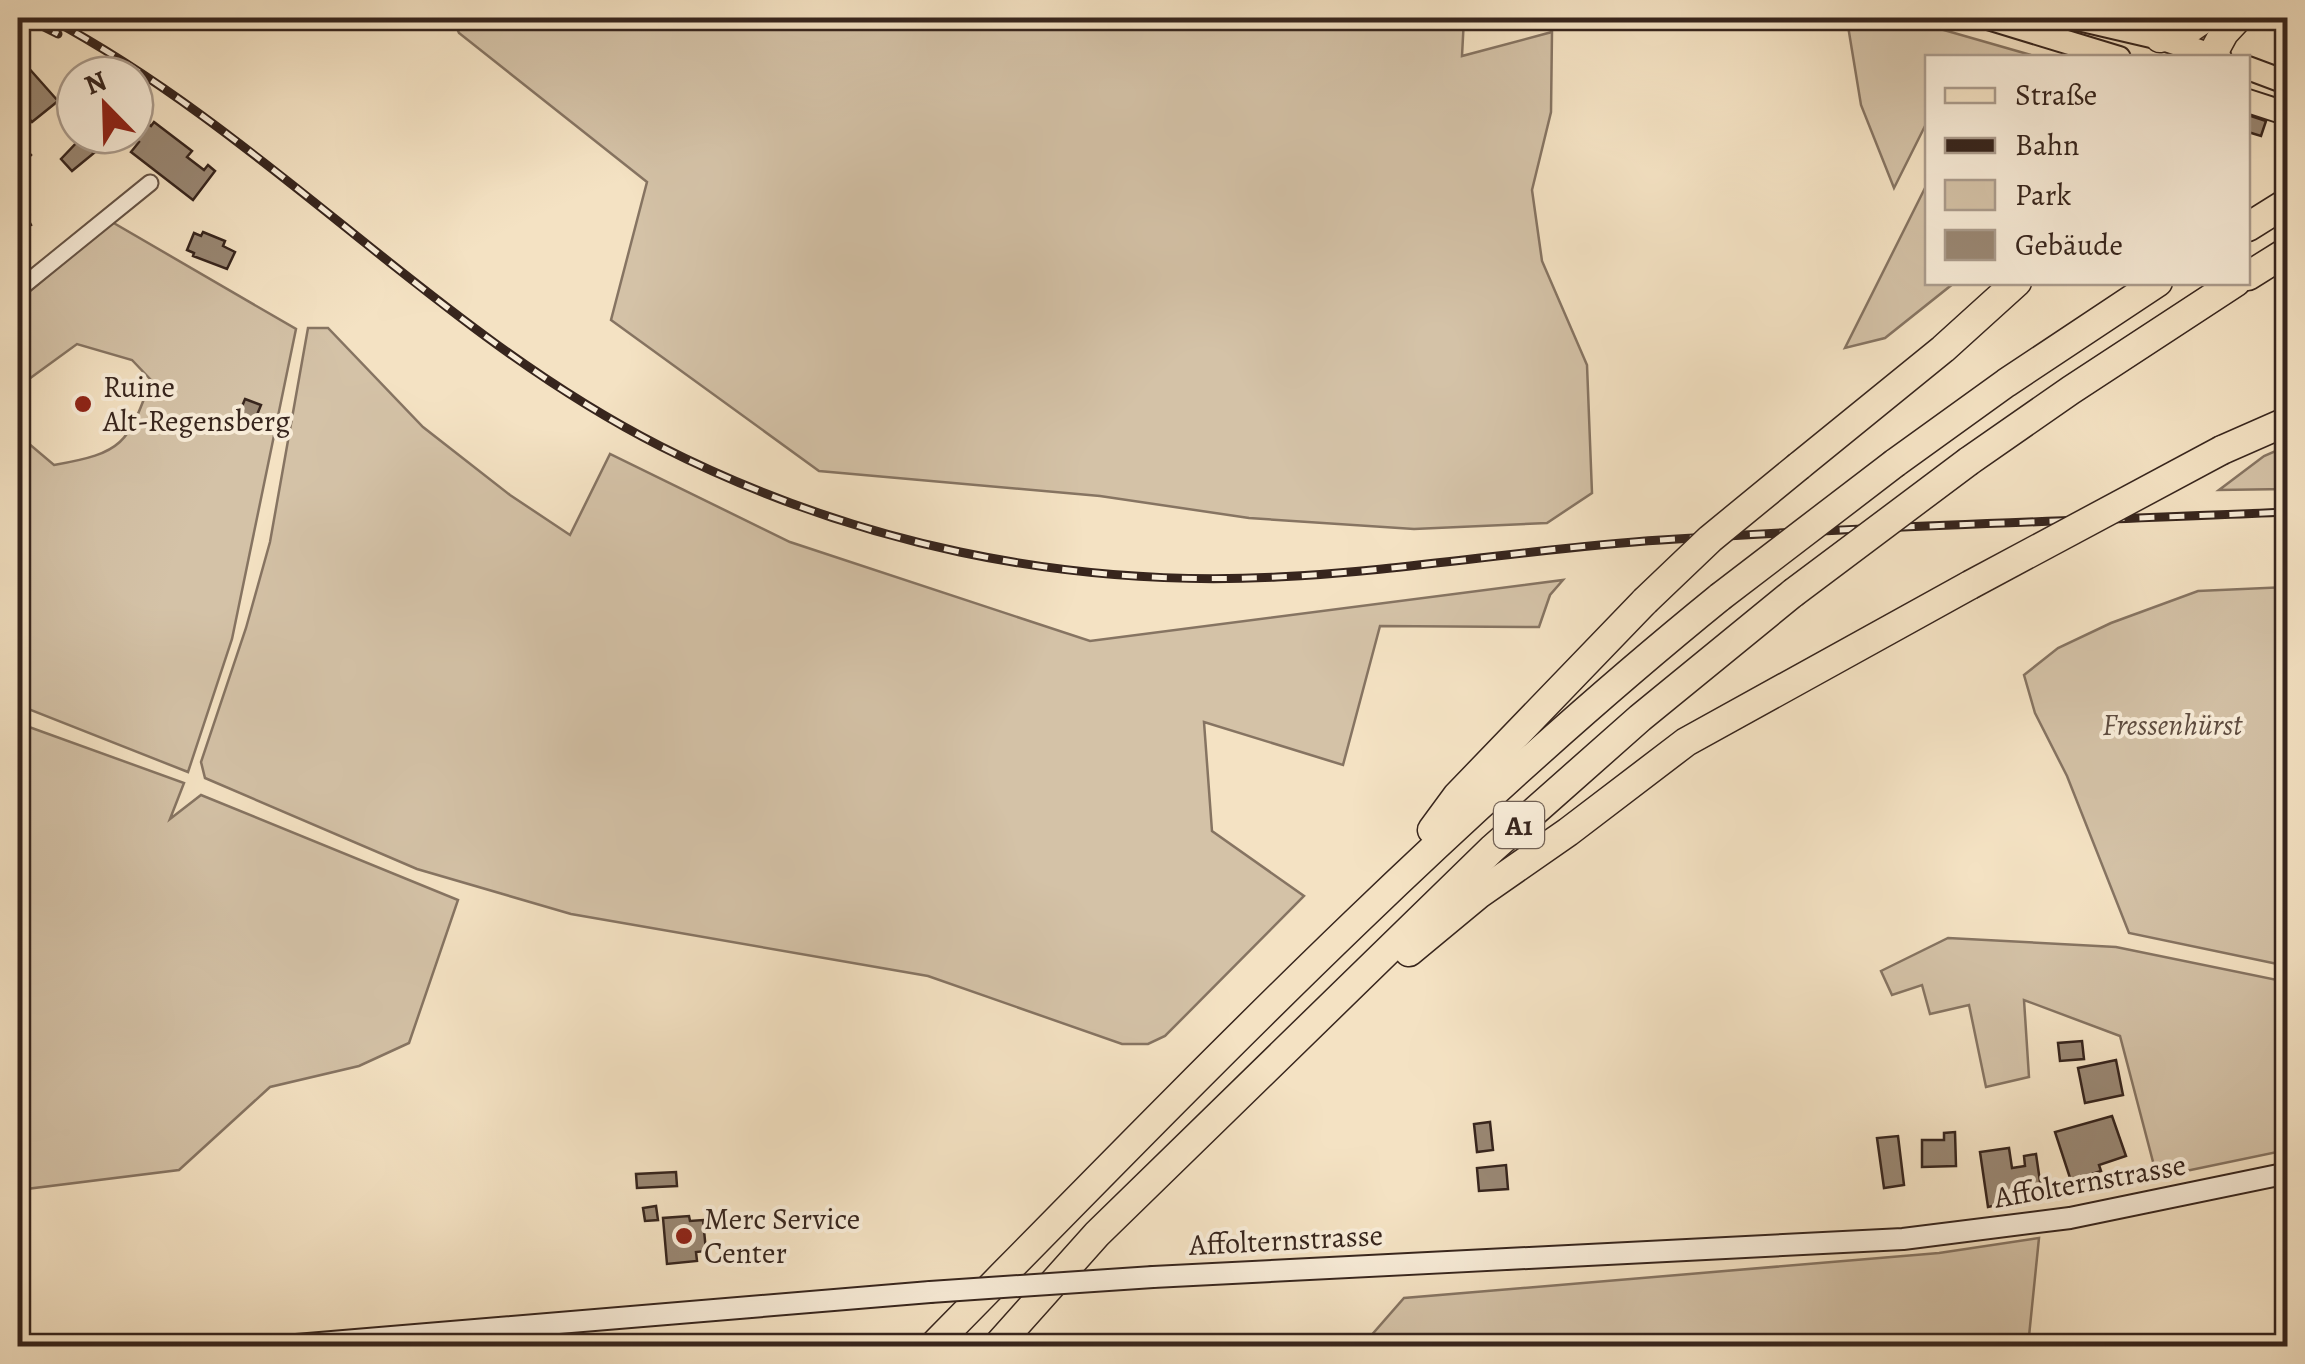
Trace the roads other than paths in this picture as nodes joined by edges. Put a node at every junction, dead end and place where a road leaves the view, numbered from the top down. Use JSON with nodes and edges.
{"nodes":[{"id":1,"x":1988,"y":18,"type":"edge"},
{"id":2,"x":2074,"y":18,"type":"edge"},
{"id":3,"x":2205,"y":18,"type":"edge"},
{"id":4,"x":2238,"y":18,"type":"edge"},
{"id":5,"x":2160,"y":38,"type":"junction"},
{"id":6,"x":2109,"y":55,"type":"edge"},
{"id":7,"x":2207,"y":55,"type":"edge"},
{"id":8,"x":2214,"y":55,"type":"edge"},
{"id":9,"x":2250,"y":69,"type":"edge"},
{"id":10,"x":2288,"y":83,"type":"edge"},
{"id":11,"x":2250,"y":102,"type":"edge"},
{"id":12,"x":2288,"y":114,"type":"edge"},
{"id":13,"x":150,"y":182,"type":"dead end"},
{"id":14,"x":2288,"y":202,"type":"edge"},
{"id":15,"x":2250,"y":226,"type":"edge"},
{"id":16,"x":2288,"y":251,"type":"edge"},
{"id":17,"x":2250,"y":275,"type":"edge"},
{"id":18,"x":2015,"y":285,"type":"edge"},
{"id":19,"x":2154,"y":285,"type":"edge"},
{"id":20,"x":2231,"y":285,"type":"edge"},
{"id":21,"x":18,"y":290,"type":"edge"},
{"id":22,"x":2288,"y":421,"type":"edge"},
{"id":23,"x":1387,"y":890,"type":"junction"},
{"id":24,"x":1261,"y":1073,"type":"junction"},
{"id":25,"x":2288,"y":1173,"type":"edge"},
{"id":26,"x":284,"y":1346,"type":"edge"},
{"id":27,"x":932,"y":1346,"type":"edge"},
{"id":28,"x":997,"y":1346,"type":"edge"}],
"edges":[{"from":1,"to":6,"type":"main road"},
{"from":2,"to":5,"type":"main road"},
{"from":3,"to":5,"type":"highway"},
{"from":4,"to":8,"type":"highway"},
{"from":5,"to":7,"type":"main road"},
{"from":9,"to":10,"type":"main road"},
{"from":11,"to":12,"type":"main road"},
{"from":13,"to":21,"type":"street"},
{"from":14,"to":15,"type":"highway"},
{"from":16,"to":17,"type":"highway"},
{"from":18,"to":23,"type":"highway","bridge":true},
{"from":19,"to":23,"type":"highway","number":"A1","bridge":true},
{"from":20,"to":24,"type":"highway","number":"A1","bridge":true},
{"from":22,"to":24,"type":"highway","bridge":true},
{"from":23,"to":27,"type":"highway","number":"A1"},
{"from":24,"to":28,"type":"highway","number":"A1"},
{"from":25,"to":26,"type":"street","name":"Affolternstrasse","bridge":true}]}
